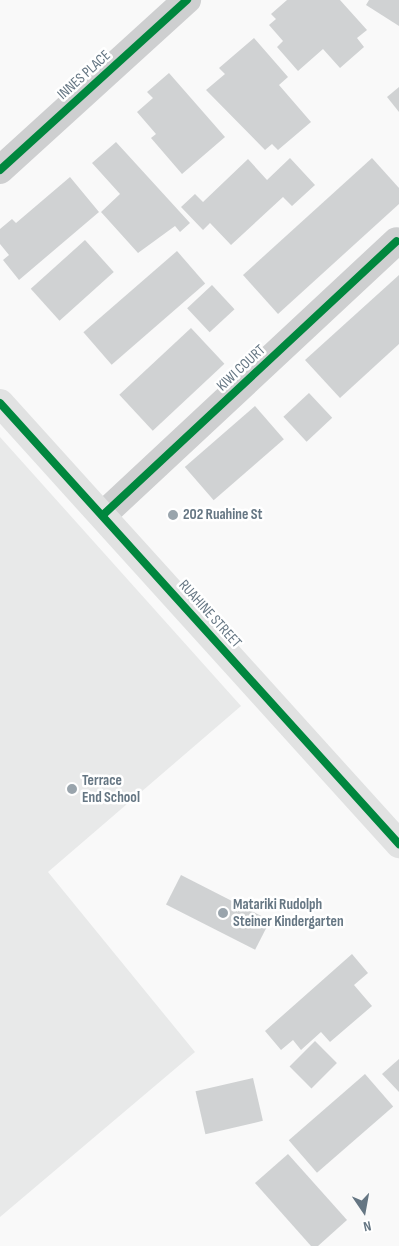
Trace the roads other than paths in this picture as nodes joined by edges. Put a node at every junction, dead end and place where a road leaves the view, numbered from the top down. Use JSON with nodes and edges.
{"nodes":[{"id":1,"x":187,"y":0,"type":"edge"},
{"id":2,"x":0,"y":170,"type":"edge"},
{"id":3,"x":397,"y":241,"type":"dead end"},
{"id":4,"x":0,"y":403,"type":"edge"},
{"id":5,"x":104,"y":514,"type":"junction"},
{"id":6,"x":397,"y":838,"type":"edge"}],
"edges":[{"from":1,"to":2,"type":"street","name":"INNES PLACE"},
{"from":3,"to":5,"type":"street","name":"KIWI COURT"},
{"from":4,"to":5,"type":"main road","name":"RUAHINE STREET"},
{"from":5,"to":6,"type":"main road","name":"RUAHINE STREET"}]}
